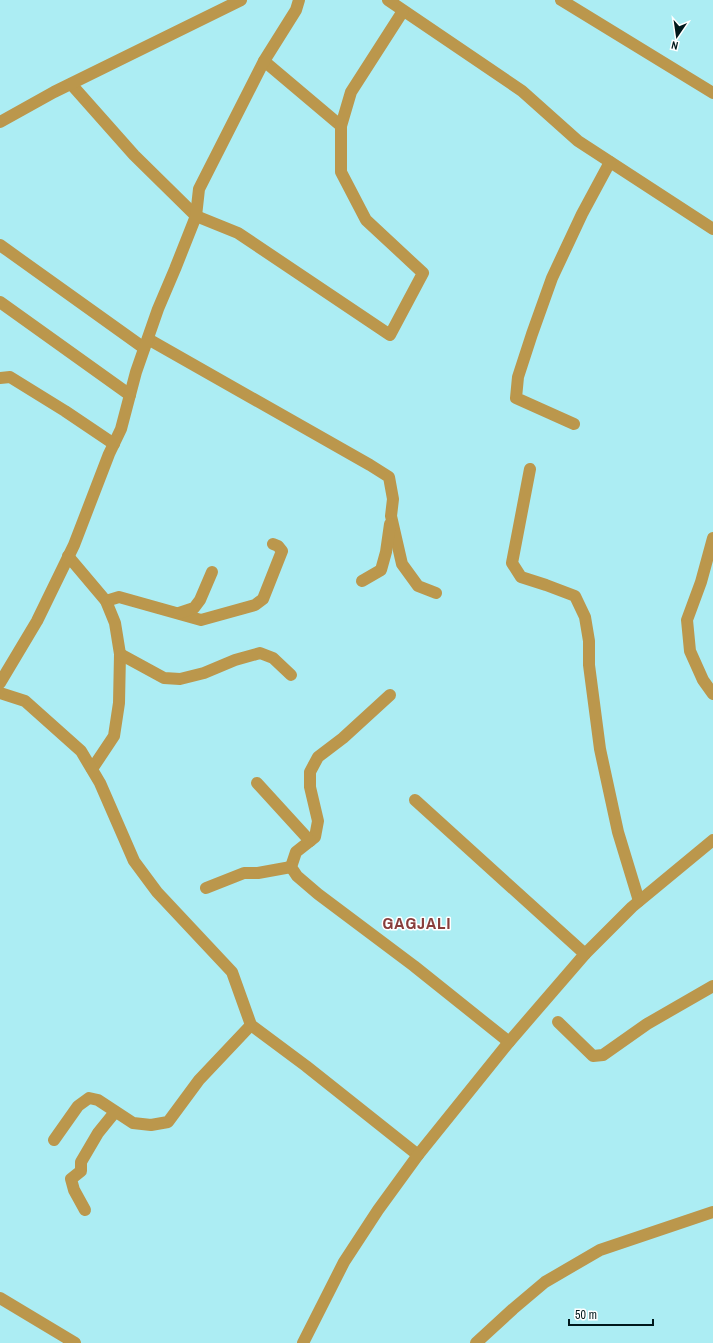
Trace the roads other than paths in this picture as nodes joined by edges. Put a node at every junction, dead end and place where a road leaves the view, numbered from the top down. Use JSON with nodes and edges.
{"nodes":[{"id":1,"x":242,"y":0,"type":"edge"},
{"id":2,"x":299,"y":0,"type":"edge"},
{"id":3,"x":388,"y":0,"type":"edge"},
{"id":4,"x":561,"y":0,"type":"edge"},
{"id":5,"x":403,"y":11,"type":"junction"},
{"id":6,"x":264,"y":61,"type":"junction"},
{"id":7,"x":71,"y":84,"type":"junction"},
{"id":8,"x":713,"y":93,"type":"edge"},
{"id":9,"x":0,"y":122,"type":"edge"},
{"id":10,"x":341,"y":126,"type":"junction"},
{"id":11,"x":610,"y":162,"type":"junction"},
{"id":12,"x":196,"y":216,"type":"junction"},
{"id":13,"x":713,"y":230,"type":"edge"},
{"id":14,"x":0,"y":244,"type":"edge"},
{"id":15,"x":0,"y":302,"type":"edge"},
{"id":16,"x":146,"y":343,"type":"junction"},
{"id":17,"x":0,"y":378,"type":"edge"},
{"id":18,"x":130,"y":395,"type":"junction"},
{"id":19,"x":574,"y":424,"type":"dead end"},
{"id":20,"x":114,"y":444,"type":"junction"},
{"id":21,"x":530,"y":470,"type":"dead end"},
{"id":22,"x":391,"y":516,"type":"junction"},
{"id":23,"x":713,"y":538,"type":"edge"},
{"id":24,"x":274,"y":544,"type":"dead end"},
{"id":25,"x":68,"y":556,"type":"junction"},
{"id":26,"x":212,"y":572,"type":"dead end"},
{"id":27,"x":362,"y":581,"type":"dead end"},
{"id":28,"x":436,"y":594,"type":"dead end"},
{"id":29,"x":106,"y":601,"type":"junction"},
{"id":30,"x":179,"y":613,"type":"junction"},
{"id":31,"x":120,"y":654,"type":"junction"},
{"id":32,"x":291,"y":675,"type":"dead end"},
{"id":33,"x":0,"y":683,"type":"edge"},
{"id":34,"x":0,"y":693,"type":"edge"},
{"id":35,"x":713,"y":694,"type":"edge"},
{"id":36,"x":390,"y":695,"type":"dead end"},
{"id":37,"x":92,"y":769,"type":"junction"},
{"id":38,"x":257,"y":783,"type":"dead end"},
{"id":39,"x":414,"y":800,"type":"dead end"},
{"id":40,"x":713,"y":840,"type":"edge"},
{"id":41,"x":310,"y":841,"type":"junction"},
{"id":42,"x":291,"y":867,"type":"junction"},
{"id":43,"x":206,"y":888,"type":"dead end"},
{"id":44,"x":639,"y":901,"type":"junction"},
{"id":45,"x":585,"y":954,"type":"junction"},
{"id":46,"x":713,"y":986,"type":"edge"},
{"id":47,"x":558,"y":1022,"type":"dead end"},
{"id":48,"x":251,"y":1025,"type":"junction"},
{"id":49,"x":509,"y":1042,"type":"junction"},
{"id":50,"x":116,"y":1112,"type":"junction"},
{"id":51,"x":54,"y":1140,"type":"dead end"},
{"id":52,"x":418,"y":1155,"type":"junction"},
{"id":53,"x":84,"y":1210,"type":"dead end"},
{"id":54,"x":713,"y":1212,"type":"edge"},
{"id":55,"x":0,"y":1298,"type":"edge"},
{"id":56,"x":75,"y":1343,"type":"edge"},
{"id":57,"x":303,"y":1343,"type":"edge"},
{"id":58,"x":476,"y":1343,"type":"edge"}],
"edges":[{"from":1,"to":7,"type":"street"},
{"from":2,"to":6,"type":"street"},
{"from":3,"to":5,"type":"street"},
{"from":4,"to":8,"type":"street"},
{"from":5,"to":10,"type":"street"},
{"from":5,"to":11,"type":"street"},
{"from":6,"to":10,"type":"street"},
{"from":6,"to":12,"type":"street"},
{"from":7,"to":9,"type":"street"},
{"from":7,"to":12,"type":"street"},
{"from":10,"to":12,"type":"street"},
{"from":11,"to":13,"type":"street"},
{"from":11,"to":19,"type":"street"},
{"from":12,"to":16,"type":"street"},
{"from":14,"to":16,"type":"street"},
{"from":15,"to":18,"type":"street"},
{"from":16,"to":18,"type":"street"},
{"from":16,"to":22,"type":"street"},
{"from":17,"to":20,"type":"street"},
{"from":18,"to":20,"type":"street"},
{"from":20,"to":25,"type":"street"},
{"from":21,"to":44,"type":"street"},
{"from":22,"to":27,"type":"street"},
{"from":22,"to":28,"type":"street"},
{"from":23,"to":35,"type":"street"},
{"from":24,"to":30,"type":"street"},
{"from":25,"to":29,"type":"street"},
{"from":25,"to":33,"type":"street"},
{"from":26,"to":30,"type":"street"},
{"from":29,"to":30,"type":"street"},
{"from":29,"to":31,"type":"street"},
{"from":31,"to":32,"type":"street"},
{"from":31,"to":37,"type":"street"},
{"from":34,"to":37,"type":"street"},
{"from":36,"to":41,"type":"street"},
{"from":37,"to":48,"type":"street"},
{"from":38,"to":41,"type":"street"},
{"from":39,"to":45,"type":"street"},
{"from":40,"to":44,"type":"street"},
{"from":41,"to":42,"type":"street"},
{"from":42,"to":43,"type":"street"},
{"from":42,"to":49,"type":"street"},
{"from":44,"to":45,"type":"street"},
{"from":45,"to":49,"type":"street"},
{"from":46,"to":47,"type":"street"},
{"from":48,"to":50,"type":"street"},
{"from":48,"to":52,"type":"street"},
{"from":49,"to":52,"type":"street"},
{"from":50,"to":51,"type":"street"},
{"from":50,"to":53,"type":"street"},
{"from":52,"to":57,"type":"street"},
{"from":54,"to":58,"type":"street"},
{"from":55,"to":56,"type":"street"}]}
